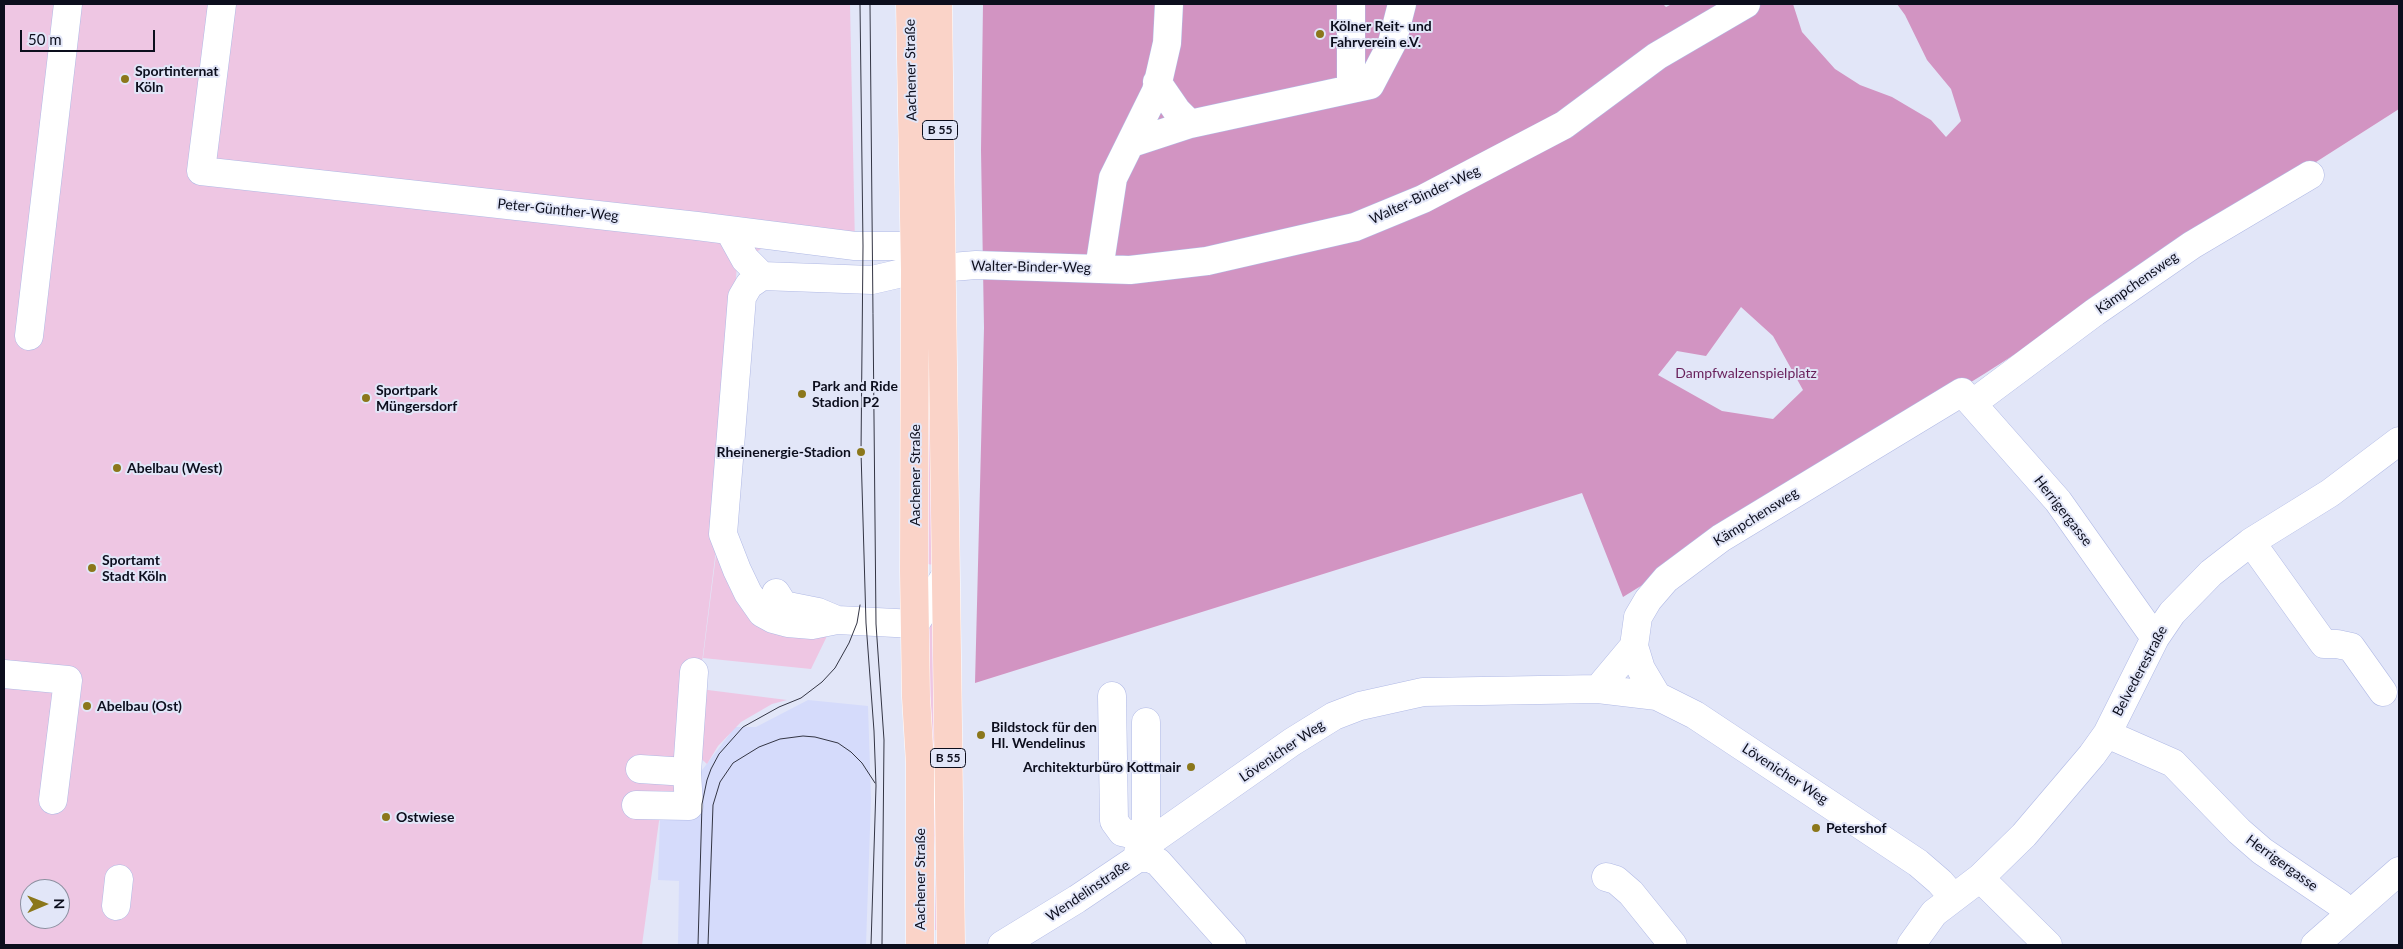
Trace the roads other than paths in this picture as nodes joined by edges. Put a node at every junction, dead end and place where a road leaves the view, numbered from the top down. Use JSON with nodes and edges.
{"nodes":[{"id":1,"x":68,"y":4,"type":"edge"},
{"id":2,"x":222,"y":4,"type":"edge"},
{"id":3,"x":910,"y":4,"type":"edge"},
{"id":4,"x":938,"y":4,"type":"edge"},
{"id":5,"x":1169,"y":4,"type":"edge"},
{"id":6,"x":1351,"y":4,"type":"edge"},
{"id":7,"x":1402,"y":4,"type":"edge"},
{"id":8,"x":1746,"y":4,"type":"edge"},
{"id":9,"x":1157,"y":82,"type":"junction"},
{"id":10,"x":1352,"y":89,"type":"junction"},
{"id":11,"x":1190,"y":124,"type":"junction"},
{"id":12,"x":1132,"y":143,"type":"junction"},
{"id":13,"x":2310,"y":175,"type":"dead end"},
{"id":14,"x":730,"y":232,"type":"junction"},
{"id":15,"x":914,"y":258,"type":"junction"},
{"id":16,"x":941,"y":268,"type":"junction"},
{"id":17,"x":1100,"y":269,"type":"junction"},
{"id":18,"x":770,"y":284,"type":"junction"},
{"id":19,"x":29,"y":336,"type":"dead end"},
{"id":20,"x":1960,"y":392,"type":"junction"},
{"id":21,"x":2399,"y":442,"type":"edge"},
{"id":22,"x":2251,"y":542,"type":"junction"},
{"id":23,"x":944,"y":578,"type":"junction"},
{"id":24,"x":776,"y":593,"type":"dead end"},
{"id":25,"x":837,"y":620,"type":"junction"},
{"id":26,"x":915,"y":624,"type":"junction"},
{"id":27,"x":2155,"y":638,"type":"junction"},
{"id":28,"x":1634,"y":646,"type":"junction"},
{"id":29,"x":694,"y":672,"type":"dead end"},
{"id":30,"x":4,"y":674,"type":"edge"},
{"id":31,"x":1598,"y":689,"type":"junction"},
{"id":32,"x":2383,"y":692,"type":"dead end"},
{"id":33,"x":1112,"y":696,"type":"dead end"},
{"id":34,"x":1657,"y":696,"type":"junction"},
{"id":35,"x":1146,"y":722,"type":"dead end"},
{"id":36,"x":2106,"y":734,"type":"junction"},
{"id":37,"x":640,"y":769,"type":"dead end"},
{"id":38,"x":688,"y":784,"type":"junction"},
{"id":39,"x":53,"y":800,"type":"dead end"},
{"id":40,"x":636,"y":805,"type":"dead end"},
{"id":41,"x":1139,"y":847,"type":"junction"},
{"id":42,"x":2399,"y":871,"type":"edge"},
{"id":43,"x":1606,"y":877,"type":"dead end"},
{"id":44,"x":119,"y":878,"type":"dead end"},
{"id":45,"x":1980,"y":878,"type":"junction"},
{"id":46,"x":1953,"y":897,"type":"junction"},
{"id":47,"x":2340,"y":904,"type":"dead end"},
{"id":48,"x":116,"y":906,"type":"dead end"},
{"id":49,"x":923,"y":942,"type":"edge"},
{"id":50,"x":1014,"y":942,"type":"edge"},
{"id":51,"x":951,"y":945,"type":"edge"},
{"id":52,"x":1232,"y":945,"type":"edge"},
{"id":53,"x":1674,"y":945,"type":"edge"},
{"id":54,"x":1911,"y":945,"type":"edge"},
{"id":55,"x":2048,"y":945,"type":"edge"},
{"id":56,"x":2315,"y":945,"type":"edge"}],
"edges":[{"from":1,"to":19,"type":"street"},
{"from":2,"to":14,"type":"street","name":"Peter-Günther-Weg"},
{"from":3,"to":15,"type":"main road","name":"Aachener Straße","number":"B 55"},
{"from":4,"to":16,"type":"main road","name":"Aachener Straße","number":"B 55"},
{"from":5,"to":9,"type":"street"},
{"from":6,"to":10,"type":"street"},
{"from":7,"to":10,"type":"street"},
{"from":8,"to":17,"type":"street","name":"Walter-Binder-Weg"},
{"from":9,"to":11,"type":"street"},
{"from":9,"to":12,"type":"street"},
{"from":10,"to":11,"type":"street"},
{"from":11,"to":12,"type":"street"},
{"from":12,"to":17,"type":"street"},
{"from":13,"to":20,"type":"street","name":"Kämpchensweg"},
{"from":14,"to":15,"type":"street","name":"Peter-Günther-Weg"},
{"from":14,"to":18,"type":"street"},
{"from":15,"to":16,"type":"street","name":"Walter-Binder-Weg"},
{"from":15,"to":18,"type":"street"},
{"from":15,"to":26,"type":"main road","name":"Aachener Straße","number":"B 55"},
{"from":16,"to":17,"type":"street","name":"Walter-Binder-Weg"},
{"from":16,"to":23,"type":"main road","name":"Aachener Straße","number":"B 55"},
{"from":18,"to":25,"type":"street"},
{"from":20,"to":27,"type":"street","name":"Herrigergasse"},
{"from":20,"to":28,"type":"street","name":"Kämpchensweg"},
{"from":21,"to":22,"type":"street","name":"Belvederestraße"},
{"from":22,"to":27,"type":"street","name":"Belvederestraße"},
{"from":22,"to":32,"type":"street"},
{"from":23,"to":26,"type":"street"},
{"from":23,"to":51,"type":"main road","name":"Aachener Straße","number":"B 55"},
{"from":24,"to":25,"type":"street"},
{"from":25,"to":26,"type":"street"},
{"from":26,"to":49,"type":"main road","name":"Aachener Straße","number":"B 55"},
{"from":27,"to":36,"type":"street","name":"Belvederestraße"},
{"from":28,"to":31,"type":"street"},
{"from":28,"to":34,"type":"street","name":"Kämpchensweg"},
{"from":29,"to":38,"type":"street"},
{"from":30,"to":39,"type":"street"},
{"from":31,"to":34,"type":"street","name":"Lövenicher Weg"},
{"from":31,"to":41,"type":"street","name":"Lövenicher Weg"},
{"from":33,"to":41,"type":"street"},
{"from":34,"to":46,"type":"street","name":"Lövenicher Weg"},
{"from":35,"to":41,"type":"street"},
{"from":36,"to":45,"type":"street","name":"Belvederestraße"},
{"from":36,"to":47,"type":"street","name":"Herrigergasse"},
{"from":37,"to":38,"type":"street"},
{"from":38,"to":40,"type":"street"},
{"from":41,"to":50,"type":"street","name":"Wendelinstraße"},
{"from":41,"to":52,"type":"street","name":"Wendelinstraße"},
{"from":42,"to":56,"type":"street"},
{"from":43,"to":53,"type":"street"},
{"from":44,"to":48,"type":"street"},
{"from":45,"to":46,"type":"street","name":"Belvederestraße"},
{"from":45,"to":55,"type":"street"},
{"from":46,"to":54,"type":"street","name":"Belvederestraße"}]}
